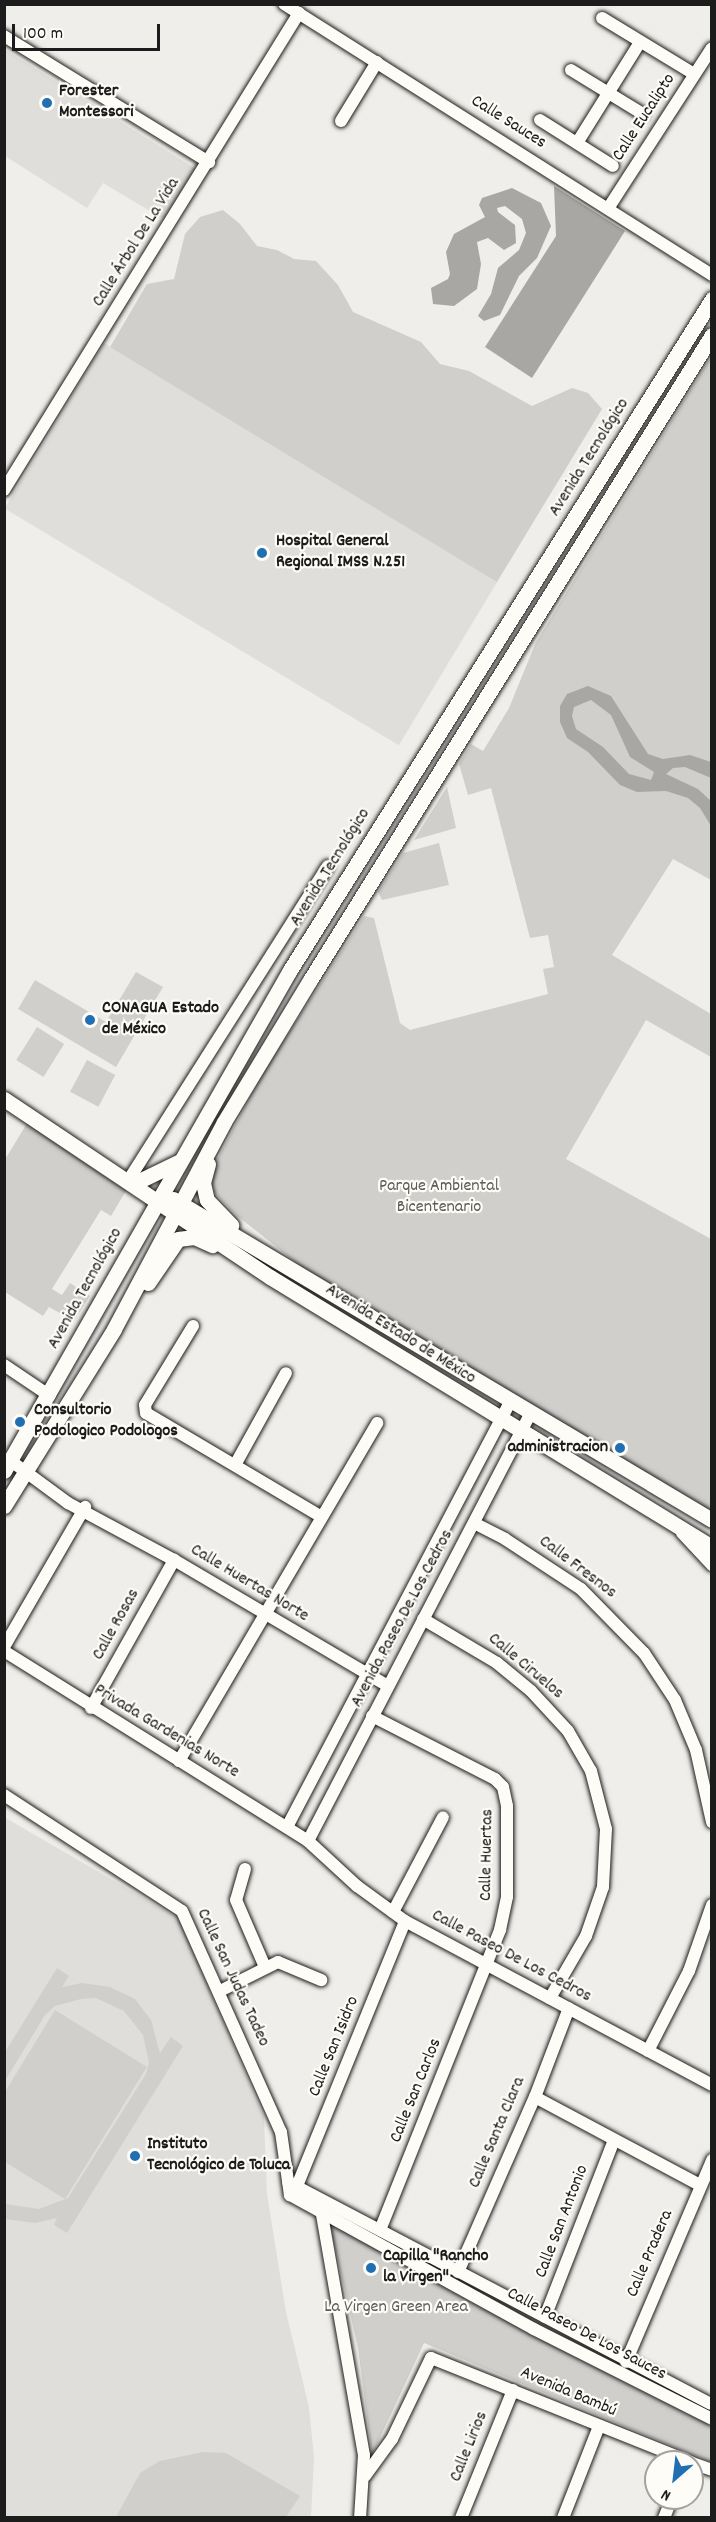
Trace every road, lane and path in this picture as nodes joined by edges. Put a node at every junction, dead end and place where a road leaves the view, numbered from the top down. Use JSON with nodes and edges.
{"nodes":[{"id":1,"x":284,"y":4,"type":"edge"},
{"id":2,"x":298,"y":13,"type":"junction"},
{"id":3,"x":602,"y":18,"type":"dead end"},
{"id":4,"x":4,"y":36,"type":"edge"},
{"id":5,"x":640,"y":42,"type":"junction"},
{"id":6,"x":711,"y":48,"type":"edge"},
{"id":7,"x":377,"y":62,"type":"junction"},
{"id":8,"x":572,"y":70,"type":"dead end"},
{"id":9,"x":694,"y":74,"type":"junction"},
{"id":10,"x":609,"y":93,"type":"junction"},
{"id":11,"x":643,"y":114,"type":"dead end"},
{"id":12,"x":540,"y":120,"type":"dead end"},
{"id":13,"x":341,"y":121,"type":"dead end"},
{"id":14,"x":577,"y":143,"type":"junction"},
{"id":15,"x":209,"y":162,"type":"junction"},
{"id":16,"x":613,"y":166,"type":"dead end"},
{"id":17,"x":609,"y":207,"type":"junction"},
{"id":18,"x":711,"y":275,"type":"edge"},
{"id":19,"x":711,"y":298,"type":"edge"},
{"id":20,"x":711,"y":335,"type":"edge"},
{"id":21,"x":636,"y":421,"type":"junction"},
{"id":22,"x":653,"y":430,"type":"junction"},
{"id":23,"x":4,"y":490,"type":"edge"},
{"id":24,"x":328,"y":866,"type":"dead end"},
{"id":25,"x":4,"y":1099,"type":"edge"},
{"id":26,"x":224,"y":1122,"type":"junction"},
{"id":27,"x":180,"y":1161,"type":"junction"},
{"id":28,"x":134,"y":1179,"type":"junction"},
{"id":29,"x":160,"y":1197,"type":"junction"},
{"id":30,"x":178,"y":1207,"type":"junction"},
{"id":31,"x":273,"y":1258,"type":"junction"},
{"id":32,"x":270,"y":1277,"type":"junction"},
{"id":33,"x":193,"y":1326,"type":"dead end"},
{"id":34,"x":114,"y":1329,"type":"junction"},
{"id":35,"x":4,"y":1365,"type":"edge"},
{"id":36,"x":286,"y":1373,"type":"dead end"},
{"id":37,"x":50,"y":1396,"type":"junction"},
{"id":38,"x":510,"y":1403,"type":"junction"},
{"id":39,"x":530,"y":1414,"type":"junction"},
{"id":40,"x":500,"y":1420,"type":"junction"},
{"id":41,"x":377,"y":1424,"type":"dead end"},
{"id":42,"x":520,"y":1432,"type":"junction"},
{"id":43,"x":593,"y":1451,"type":"junction"},
{"id":44,"x":613,"y":1463,"type":"junction"},
{"id":45,"x":235,"y":1465,"type":"junction"},
{"id":46,"x":8,"y":1466,"type":"edge"},
{"id":47,"x":578,"y":1467,"type":"junction"},
{"id":48,"x":26,"y":1470,"type":"junction"},
{"id":49,"x":599,"y":1479,"type":"junction"},
{"id":50,"x":4,"y":1506,"type":"edge"},
{"id":51,"x":88,"y":1511,"type":"junction"},
{"id":52,"x":322,"y":1517,"type":"junction"},
{"id":53,"x":711,"y":1520,"type":"edge"},
{"id":54,"x":474,"y":1523,"type":"junction"},
{"id":55,"x":671,"y":1523,"type":"junction"},
{"id":56,"x":711,"y":1547,"type":"edge"},
{"id":57,"x":174,"y":1560,"type":"junction"},
{"id":58,"x":711,"y":1565,"type":"edge"},
{"id":59,"x":264,"y":1614,"type":"junction"},
{"id":60,"x":423,"y":1619,"type":"junction"},
{"id":61,"x":5,"y":1651,"type":"edge"},
{"id":62,"x":366,"y":1674,"type":"junction"},
{"id":63,"x":386,"y":1685,"type":"junction"},
{"id":64,"x":91,"y":1708,"type":"junction"},
{"id":65,"x":372,"y":1716,"type":"junction"},
{"id":66,"x":179,"y":1761,"type":"junction"},
{"id":67,"x":4,"y":1795,"type":"edge"},
{"id":68,"x":443,"y":1817,"type":"dead end"},
{"id":69,"x":711,"y":1822,"type":"edge"},
{"id":70,"x":287,"y":1827,"type":"junction"},
{"id":71,"x":308,"y":1841,"type":"junction"},
{"id":72,"x":245,"y":1869,"type":"dead end"},
{"id":73,"x":711,"y":1905,"type":"edge"},
{"id":74,"x":393,"y":1912,"type":"junction"},
{"id":75,"x":405,"y":1921,"type":"junction"},
{"id":76,"x":486,"y":1964,"type":"junction"},
{"id":77,"x":265,"y":1967,"type":"junction"},
{"id":78,"x":321,"y":1980,"type":"dead end"},
{"id":79,"x":220,"y":1991,"type":"junction"},
{"id":80,"x":550,"y":1998,"type":"junction"},
{"id":81,"x":569,"y":2008,"type":"junction"},
{"id":82,"x":648,"y":2051,"type":"junction"},
{"id":83,"x":711,"y":2085,"type":"edge"},
{"id":84,"x":535,"y":2097,"type":"junction"},
{"id":85,"x":614,"y":2140,"type":"junction"},
{"id":86,"x":711,"y":2160,"type":"edge"},
{"id":87,"x":700,"y":2185,"type":"junction"},
{"id":88,"x":291,"y":2186,"type":"junction"},
{"id":89,"x":320,"y":2196,"type":"junction"},
{"id":90,"x":321,"y":2214,"type":"junction"},
{"id":91,"x":380,"y":2230,"type":"junction"},
{"id":92,"x":458,"y":2272,"type":"junction"},
{"id":93,"x":545,"y":2317,"type":"junction"},
{"id":94,"x":626,"y":2362,"type":"junction"},
{"id":95,"x":513,"y":2390,"type":"junction"},
{"id":96,"x":710,"y":2402,"type":"edge"},
{"id":97,"x":708,"y":2418,"type":"edge"},
{"id":98,"x":599,"y":2426,"type":"junction"},
{"id":99,"x":659,"y":2450,"type":"edge"},
{"id":100,"x":365,"y":2476,"type":"junction"},
{"id":101,"x":360,"y":2517,"type":"edge"},
{"id":102,"x":461,"y":2517,"type":"edge"},
{"id":103,"x":563,"y":2517,"type":"edge"}],
"edges":[{"from":1,"to":2,"type":"street","name":"Calle Sauces"},
{"from":2,"to":7,"type":"street","name":"Calle Sauces"},
{"from":2,"to":15,"type":"street","name":"Calle Árbol De La Vida"},
{"from":3,"to":5,"type":"street"},
{"from":4,"to":15,"type":"street"},
{"from":5,"to":9,"type":"street"},
{"from":5,"to":10,"type":"street"},
{"from":6,"to":9,"type":"street","name":"Calle Eucalipto"},
{"from":7,"to":13,"type":"street"},
{"from":7,"to":17,"type":"street","name":"Calle Sauces"},
{"from":8,"to":10,"type":"street"},
{"from":9,"to":17,"type":"street","name":"Calle Eucalipto"},
{"from":10,"to":11,"type":"street"},
{"from":10,"to":14,"type":"street"},
{"from":12,"to":14,"type":"street"},
{"from":14,"to":16,"type":"street"},
{"from":15,"to":23,"type":"street","name":"Calle Árbol De La Vida"},
{"from":17,"to":18,"type":"street","name":"Calle Sauces"},
{"from":19,"to":21,"type":"main road","name":"Avenida Tecnológico"},
{"from":20,"to":22,"type":"main road"},
{"from":21,"to":22,"type":"main road"},
{"from":21,"to":27,"type":"main road","name":"Avenida Tecnológico"},
{"from":22,"to":26,"type":"main road"},
{"from":24,"to":28,"type":"street"},
{"from":25,"to":28,"type":"main road","name":"Avenida Estado de México"},
{"from":26,"to":30,"type":"main road"},
{"from":26,"to":31,"type":"main road"},
{"from":27,"to":28,"type":"main road"},
{"from":27,"to":29,"type":"main road","name":"Avenida Tecnológico"},
{"from":28,"to":29,"type":"main road","name":"Avenida Estado de México"},
{"from":29,"to":30,"type":"main road","name":"Avenida Estado de México"},
{"from":29,"to":37,"type":"main road","name":"Avenida Tecnológico"},
{"from":30,"to":31,"type":"main road","name":"Avenida Estado de México"},
{"from":30,"to":32,"type":"main road","name":"Avenida Estado de México"},
{"from":30,"to":34,"type":"main road"},
{"from":31,"to":38,"type":"main road","name":"Avenida Estado de México"},
{"from":32,"to":34,"type":"main road"},
{"from":32,"to":40,"type":"main road","name":"Avenida Estado de México"},
{"from":33,"to":45,"type":"street"},
{"from":34,"to":48,"type":"main road"},
{"from":35,"to":37,"type":"street"},
{"from":36,"to":45,"type":"street"},
{"from":37,"to":46,"type":"main road","name":"Avenida Tecnológico"},
{"from":38,"to":39,"type":"main road","name":"Avenida Estado de México"},
{"from":38,"to":40,"type":"street","name":"Avenida Paseo De Los Cedros"},
{"from":39,"to":42,"type":"street","name":"Avenida Paseo De Los Cedros"},
{"from":39,"to":43,"type":"main road","name":"Avenida Estado de México"},
{"from":40,"to":42,"type":"main road","name":"Avenida Estado de México"},
{"from":40,"to":62,"type":"street","name":"Avenida Paseo De Los Cedros"},
{"from":41,"to":52,"type":"street"},
{"from":42,"to":47,"type":"main road","name":"Avenida Estado de México"},
{"from":42,"to":54,"type":"street","name":"Avenida Paseo De Los Cedros"},
{"from":43,"to":44,"type":"main road","name":"Avenida Estado de México"},
{"from":43,"to":47,"type":"main road"},
{"from":44,"to":49,"type":"main road"},
{"from":44,"to":53,"type":"main road","name":"Avenida Estado de México"},
{"from":45,"to":52,"type":"street"},
{"from":46,"to":48,"type":"street","name":"Calle Huertas Norte"},
{"from":47,"to":49,"type":"main road","name":"Avenida Estado de México"},
{"from":48,"to":50,"type":"main road"},
{"from":48,"to":51,"type":"street","name":"Calle Huertas Norte"},
{"from":49,"to":55,"type":"main road","name":"Avenida Estado de México"},
{"from":51,"to":57,"type":"street","name":"Calle Huertas Norte"},
{"from":51,"to":61,"type":"street"},
{"from":52,"to":59,"type":"street"},
{"from":54,"to":60,"type":"street","name":"Avenida Paseo De Los Cedros"},
{"from":54,"to":69,"type":"street","name":"Calle Fresnos"},
{"from":55,"to":56,"type":"main road","name":"Avenida Estado de México"},
{"from":55,"to":58,"type":"street"},
{"from":57,"to":59,"type":"street","name":"Calle Huertas Norte"},
{"from":57,"to":64,"type":"street","name":"Calle Rosas"},
{"from":59,"to":62,"type":"street","name":"Calle Huertas Norte"},
{"from":59,"to":66,"type":"street"},
{"from":60,"to":63,"type":"street","name":"Avenida Paseo De Los Cedros"},
{"from":60,"to":80,"type":"street","name":"Calle Ciruelos"},
{"from":61,"to":64,"type":"street","name":"Privada Gardenias Norte"},
{"from":62,"to":63,"type":"street","name":"Calle Huertas Norte"},
{"from":62,"to":70,"type":"street","name":"Avenida Paseo De Los Cedros"},
{"from":63,"to":65,"type":"street","name":"Avenida Paseo De Los Cedros"},
{"from":64,"to":66,"type":"street","name":"Privada Gardenias Norte"},
{"from":65,"to":71,"type":"street","name":"Avenida Paseo De Los Cedros"},
{"from":65,"to":76,"type":"street","name":"Calle Huertas"},
{"from":66,"to":70,"type":"street","name":"Privada Gardenias Norte"},
{"from":67,"to":79,"type":"street","name":"Calle San Judas Tadeo"},
{"from":68,"to":74,"type":"street"},
{"from":70,"to":71,"type":"street","name":"Privada Gardenias Norte"},
{"from":71,"to":74,"type":"street","name":"Calle Paseo De Los Cedros"},
{"from":72,"to":77,"type":"street"},
{"from":73,"to":82,"type":"street"},
{"from":74,"to":75,"type":"street","name":"Calle Paseo De Los Cedros"},
{"from":75,"to":76,"type":"street","name":"Calle Paseo De Los Cedros"},
{"from":75,"to":88,"type":"street","name":"Calle San Isidro"},
{"from":76,"to":80,"type":"street","name":"Calle Paseo De Los Cedros"},
{"from":76,"to":91,"type":"street","name":"Calle San Carlos"},
{"from":77,"to":78,"type":"street"},
{"from":77,"to":79,"type":"street"},
{"from":79,"to":88,"type":"street","name":"Calle San Judas Tadeo"},
{"from":80,"to":81,"type":"street","name":"Calle Paseo De Los Cedros"},
{"from":81,"to":82,"type":"street","name":"Calle Paseo De Los Cedros"},
{"from":81,"to":84,"type":"street","name":"Calle Santa Clara"},
{"from":82,"to":83,"type":"street","name":"Calle Paseo De Los Cedros"},
{"from":84,"to":85,"type":"street"},
{"from":84,"to":92,"type":"street","name":"Calle Santa Clara"},
{"from":85,"to":87,"type":"street"},
{"from":85,"to":93,"type":"street","name":"Calle San Antonio"},
{"from":86,"to":87,"type":"street","name":"Calle Pradera"},
{"from":87,"to":94,"type":"street","name":"Calle Pradera"},
{"from":88,"to":89,"type":"street","name":"Calle Paseo De Los Sauces"},
{"from":88,"to":90,"type":"street","name":"Calle Paseo De Los Sauces"},
{"from":89,"to":90,"type":"street"},
{"from":89,"to":91,"type":"street","name":"Calle Paseo De Los Sauces"},
{"from":90,"to":97,"type":"street","name":"Calle Paseo De Los Sauces"},
{"from":90,"to":100,"type":"street"},
{"from":91,"to":92,"type":"street","name":"Calle Paseo De Los Sauces"},
{"from":92,"to":93,"type":"street","name":"Calle Paseo De Los Sauces"},
{"from":93,"to":94,"type":"street","name":"Calle Paseo De Los Sauces"},
{"from":94,"to":96,"type":"street","name":"Calle Paseo De Los Sauces"},
{"from":95,"to":98,"type":"street","name":"Avenida Bambú"},
{"from":95,"to":100,"type":"street","name":"Avenida Bambú"},
{"from":95,"to":102,"type":"street","name":"Calle Lirios"},
{"from":96,"to":97,"type":"street"},
{"from":98,"to":99,"type":"street","name":"Avenida Bambú"},
{"from":98,"to":103,"type":"street"},
{"from":100,"to":101,"type":"street"}]}
